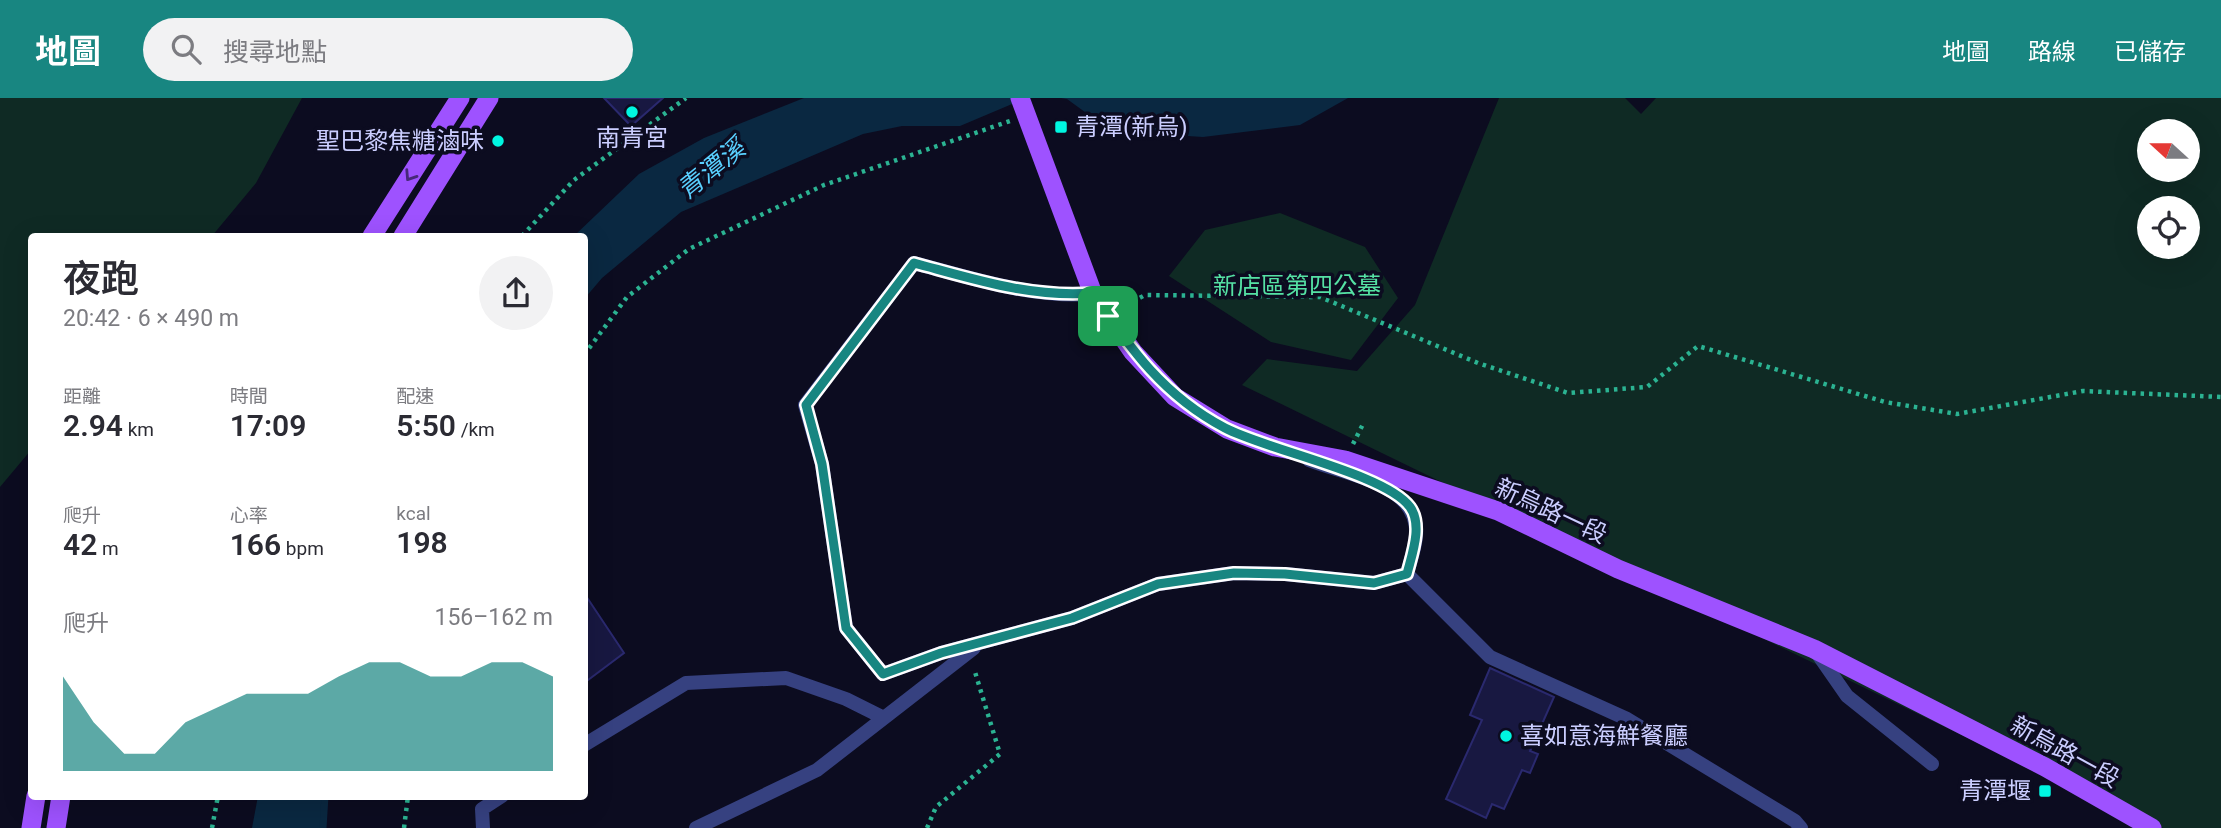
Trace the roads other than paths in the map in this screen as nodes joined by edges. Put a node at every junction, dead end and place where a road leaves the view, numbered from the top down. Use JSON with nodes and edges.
{"nodes":[{"id":1,"x":460,"y":98,"type":"edge"},
{"id":2,"x":489,"y":98,"type":"edge"},
{"id":3,"x":1024,"y":106,"type":"edge"},
{"id":4,"x":374,"y":233,"type":"edge"},
{"id":5,"x":405,"y":233,"type":"edge"},
{"id":6,"x":1093,"y":293,"type":"junction"},
{"id":7,"x":1275,"y":447,"type":"junction"},
{"id":8,"x":1407,"y":574,"type":"junction"},
{"id":9,"x":981,"y":643,"type":"junction"},
{"id":10,"x":1814,"y":649,"type":"junction"},
{"id":11,"x":882,"y":717,"type":"junction"},
{"id":12,"x":588,"y":743,"type":"edge"},
{"id":13,"x":1932,"y":764,"type":"dead end"},
{"id":14,"x":35,"y":800,"type":"edge"},
{"id":15,"x":60,"y":800,"type":"edge"},
{"id":16,"x":495,"y":800,"type":"edge"},
{"id":17,"x":31,"y":828,"type":"edge"},
{"id":18,"x":56,"y":828,"type":"edge"},
{"id":19,"x":482,"y":828,"type":"edge"},
{"id":20,"x":696,"y":828,"type":"edge"},
{"id":21,"x":1801,"y":828,"type":"edge"},
{"id":22,"x":2152,"y":828,"type":"edge"}],
"edges":[{"from":1,"to":4,"type":"main road","one_way":true},
{"from":2,"to":5,"type":"main road"},
{"from":3,"to":6,"type":"main road","name":"新烏路一段"},
{"from":6,"to":7,"type":"main road","name":"新烏路一段"},
{"from":6,"to":9,"type":"lane"},
{"from":7,"to":8,"type":"lane"},
{"from":7,"to":10,"type":"main road","name":"新烏路一段"},
{"from":8,"to":9,"type":"lane"},
{"from":8,"to":21,"type":"lane"},
{"from":9,"to":11,"type":"lane"},
{"from":10,"to":13,"type":"lane"},
{"from":10,"to":22,"type":"main road","name":"新烏路一段"},
{"from":11,"to":12,"type":"lane"},
{"from":11,"to":20,"type":"lane"},
{"from":14,"to":17,"type":"main road"},
{"from":15,"to":18,"type":"main road"},
{"from":16,"to":19,"type":"lane"}]}
